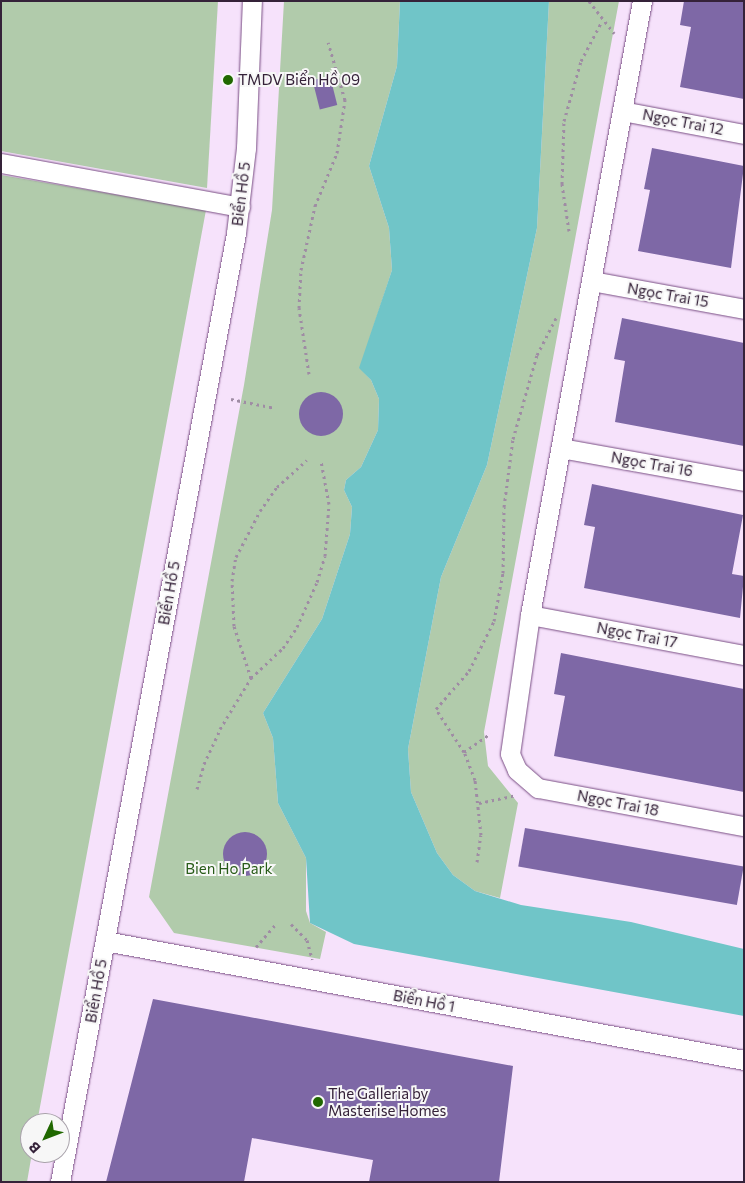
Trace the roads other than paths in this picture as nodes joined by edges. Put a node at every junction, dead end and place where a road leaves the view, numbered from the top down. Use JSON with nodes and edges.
{"nodes":[{"id":1,"x":252,"y":1,"type":"edge"},
{"id":2,"x":642,"y":1,"type":"edge"},
{"id":3,"x":622,"y":111,"type":"junction"},
{"id":4,"x":744,"y":134,"type":"edge"},
{"id":5,"x":1,"y":163,"type":"edge"},
{"id":6,"x":240,"y":207,"type":"junction"},
{"id":7,"x":592,"y":281,"type":"junction"},
{"id":8,"x":744,"y":308,"type":"edge"},
{"id":9,"x":561,"y":448,"type":"junction"},
{"id":10,"x":744,"y":481,"type":"edge"},
{"id":11,"x":530,"y":615,"type":"junction"},
{"id":12,"x":744,"y":655,"type":"edge"},
{"id":13,"x":744,"y":826,"type":"edge"},
{"id":14,"x":105,"y":941,"type":"junction"},
{"id":15,"x":744,"y":1060,"type":"edge"},
{"id":16,"x":60,"y":1182,"type":"edge"}],
"edges":[{"from":1,"to":6,"type":"street","name":"Biển Hồ 5"},
{"from":2,"to":3,"type":"street"},
{"from":3,"to":4,"type":"street","name":"Ngọc Trai 12"},
{"from":3,"to":7,"type":"street"},
{"from":5,"to":6,"type":"street"},
{"from":6,"to":14,"type":"street","name":"Biển Hồ 5"},
{"from":7,"to":8,"type":"street","name":"Ngọc Trai 15"},
{"from":7,"to":9,"type":"street"},
{"from":9,"to":10,"type":"street","name":"Ngọc Trai 16"},
{"from":9,"to":11,"type":"street"},
{"from":11,"to":12,"type":"street","name":"Ngọc Trai 17"},
{"from":11,"to":13,"type":"street","name":"Ngọc Trai 18"},
{"from":14,"to":15,"type":"street","name":"Biển Hồ 1"},
{"from":14,"to":16,"type":"street","name":"Biển Hồ 5"}]}
